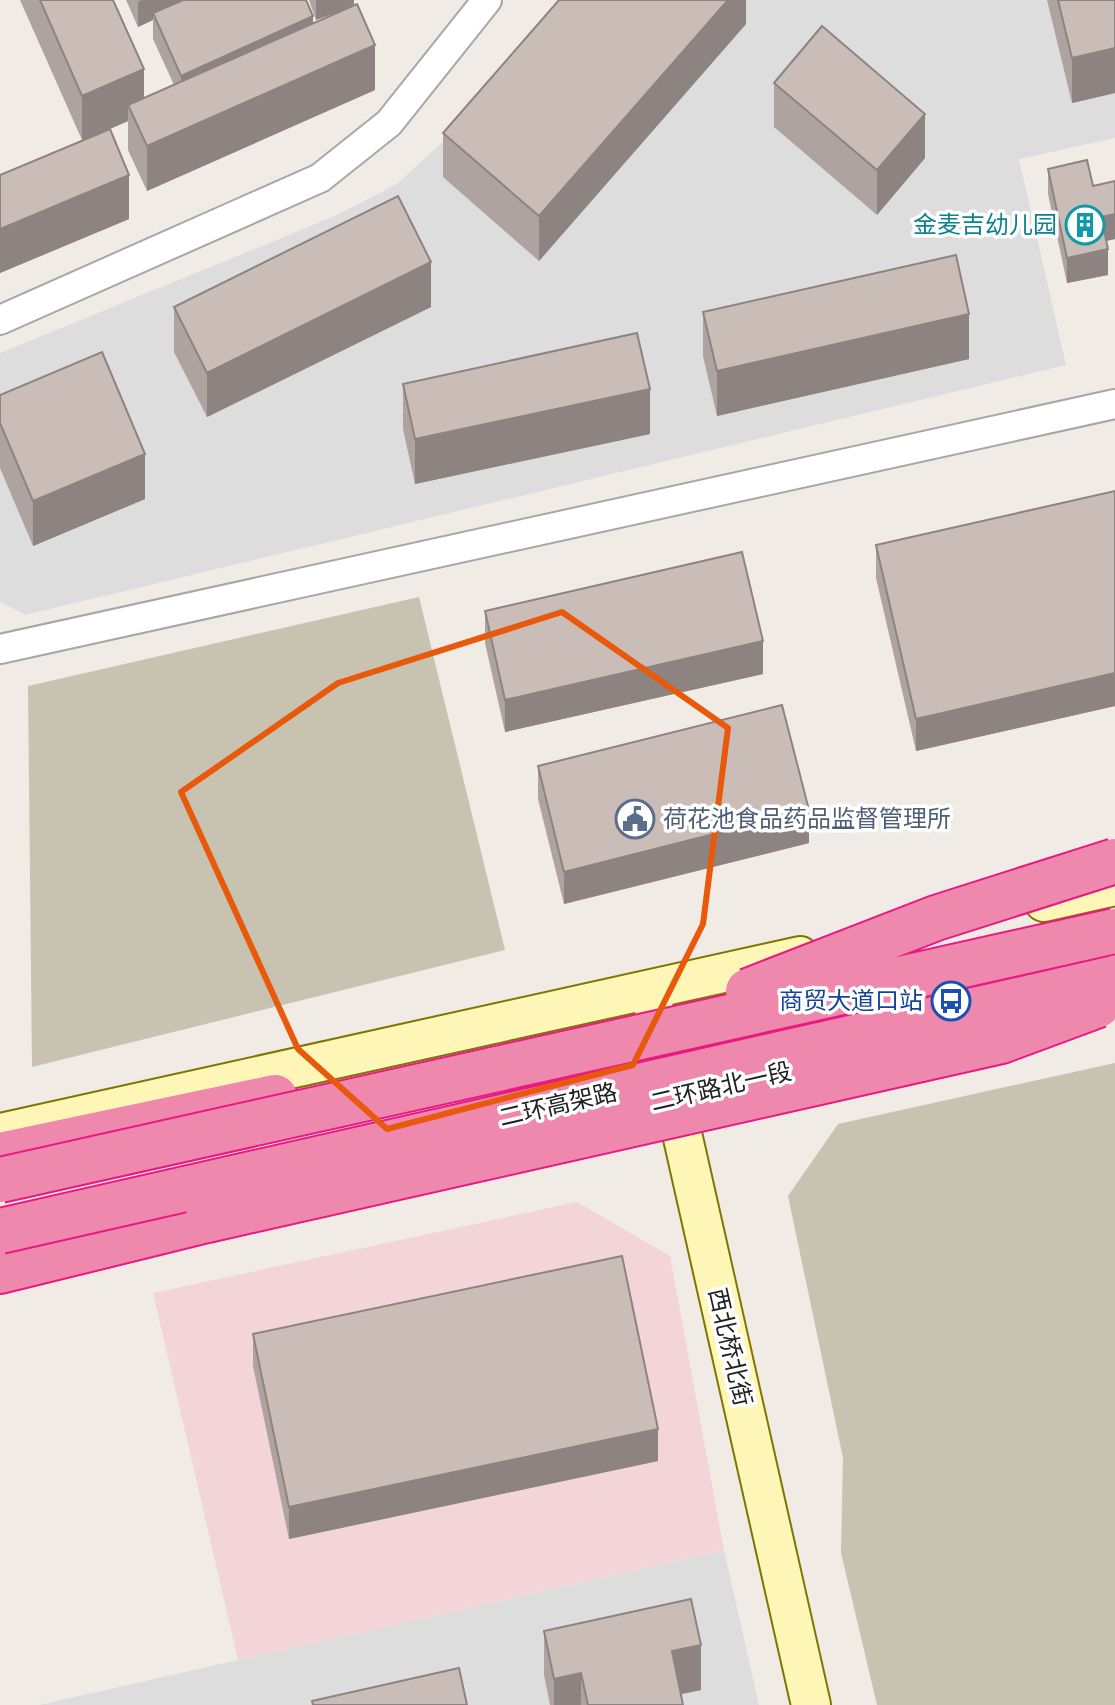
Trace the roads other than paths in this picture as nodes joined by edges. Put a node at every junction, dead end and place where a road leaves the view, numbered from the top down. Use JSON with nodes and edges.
{"nodes":[{"id":1,"x":487,"y":0,"type":"edge"},
{"id":2,"x":0,"y":320,"type":"edge"},
{"id":3,"x":1115,"y":404,"type":"edge"},
{"id":4,"x":0,"y":649,"type":"edge"},
{"id":5,"x":1115,"y":861,"type":"edge"},
{"id":6,"x":1115,"y":886,"type":"edge"},
{"id":7,"x":1115,"y":931,"type":"edge"},
{"id":8,"x":1115,"y":978,"type":"edge"},
{"id":9,"x":650,"y":989,"type":"junction"},
{"id":10,"x":1115,"y":999,"type":"edge"},
{"id":11,"x":613,"y":1044,"type":"junction"},
{"id":12,"x":674,"y":1098,"type":"junction"},
{"id":13,"x":0,"y":1133,"type":"edge"},
{"id":14,"x":0,"y":1155,"type":"edge"},
{"id":15,"x":0,"y":1180,"type":"edge"},
{"id":16,"x":0,"y":1231,"type":"edge"},
{"id":17,"x":0,"y":1249,"type":"edge"},
{"id":18,"x":0,"y":1271,"type":"edge"},
{"id":19,"x":811,"y":1705,"type":"edge"}],
"edges":[{"from":1,"to":2,"type":"street"},
{"from":3,"to":4,"type":"street"},
{"from":5,"to":11,"type":"highway","bridge":true},
{"from":6,"to":9,"type":"main road"},
{"from":7,"to":11,"type":"highway","name":"二环高架路","bridge":true},
{"from":8,"to":16,"type":"highway","name":"二环高架路","bridge":true},
{"from":9,"to":12,"type":"main road","name":"西北桥北街"},
{"from":9,"to":13,"type":"main road"},
{"from":10,"to":12,"type":"main road","name":"二环路北一段"},
{"from":10,"to":18,"type":"highway","bridge":true},
{"from":11,"to":14,"type":"highway","bridge":true},
{"from":11,"to":15,"type":"highway","name":"二环高架路","bridge":true},
{"from":12,"to":17,"type":"main road","name":"二环路北一段"},
{"from":12,"to":19,"type":"main road","name":"西北桥北街"}]}
